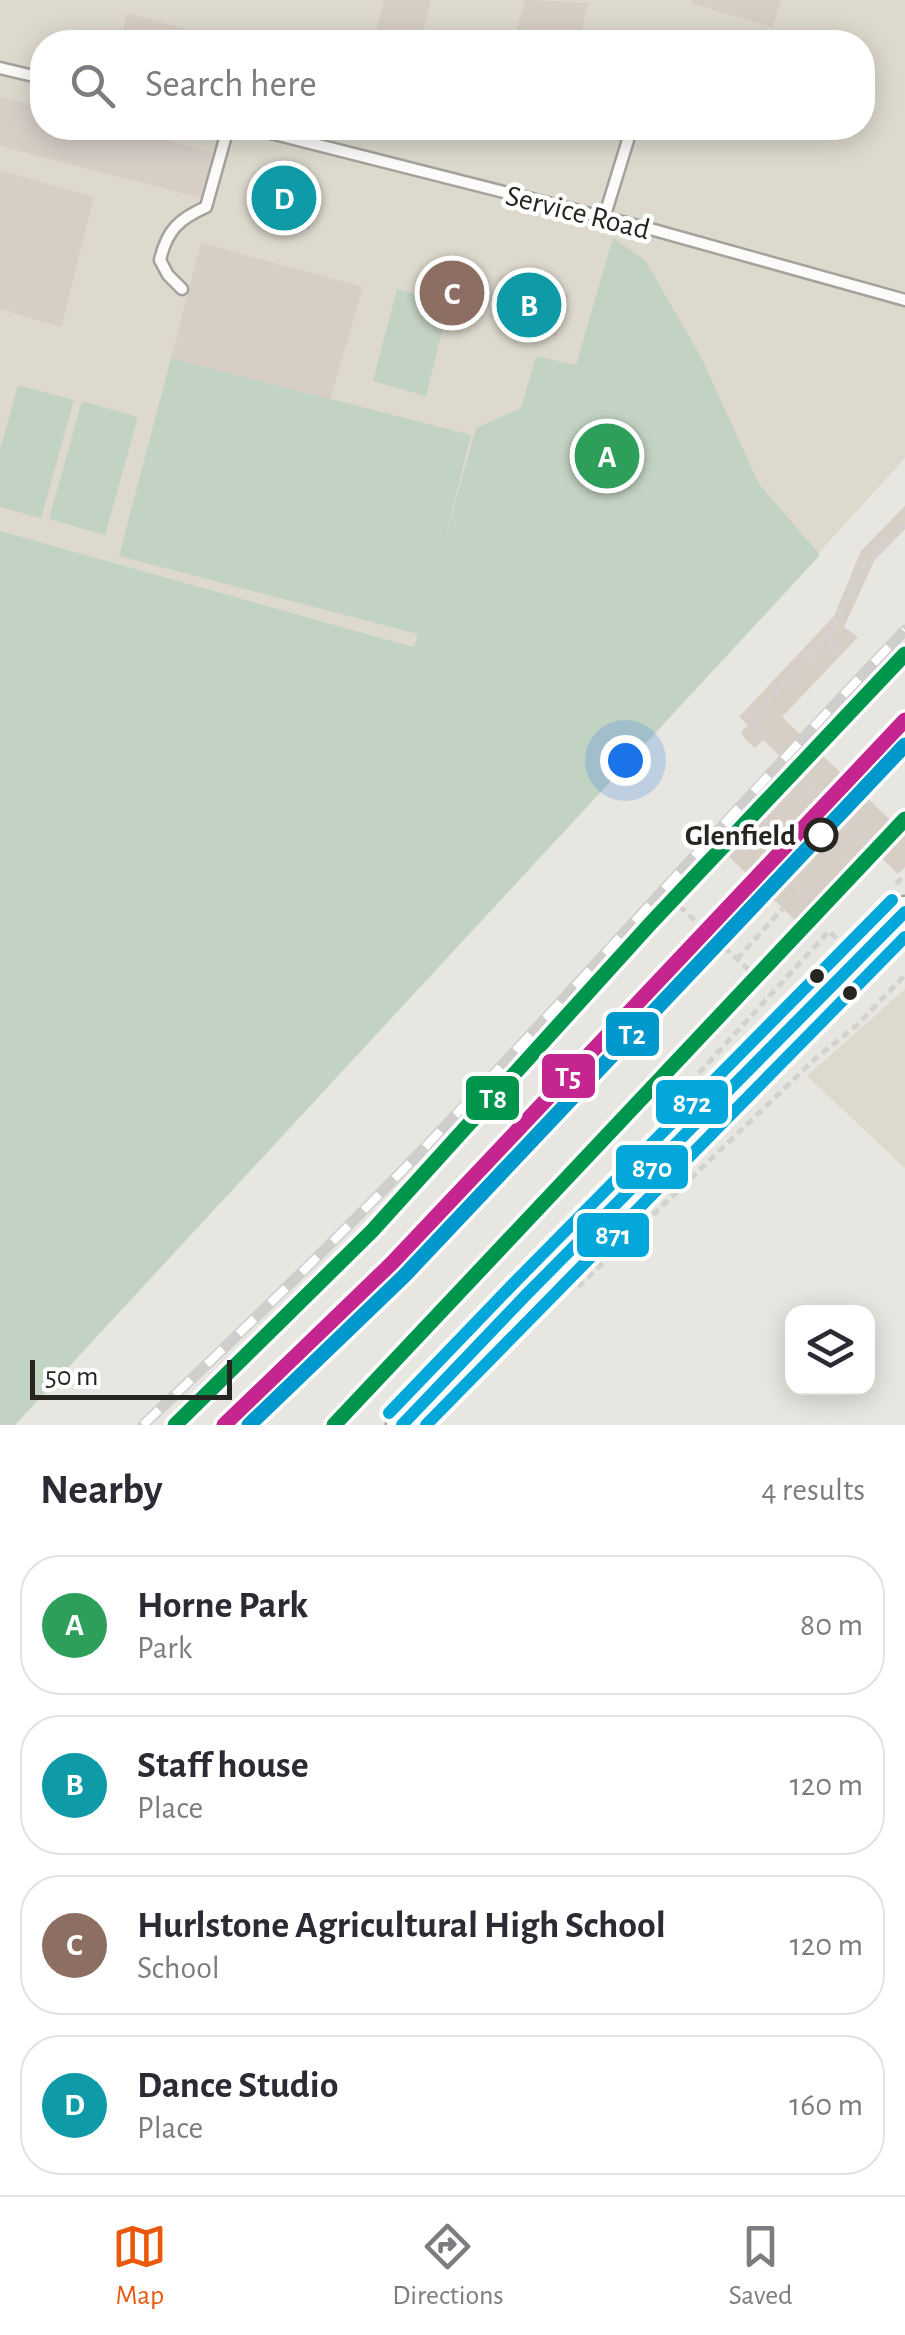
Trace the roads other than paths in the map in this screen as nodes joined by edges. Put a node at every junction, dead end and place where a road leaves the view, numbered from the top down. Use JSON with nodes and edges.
{"nodes":[{"id":1,"x":0,"y":68,"type":"edge"},
{"id":2,"x":30,"y":75,"type":"edge"},
{"id":3,"x":225,"y":140,"type":"edge"},
{"id":4,"x":297,"y":140,"type":"edge"},
{"id":5,"x":628,"y":140,"type":"dead end"},
{"id":6,"x":604,"y":218,"type":"junction"},
{"id":7,"x":182,"y":289,"type":"dead end"},
{"id":8,"x":905,"y":300,"type":"edge"},
{"id":9,"x":905,"y":912,"type":"edge"},
{"id":10,"x":402,"y":1425,"type":"edge"}],
"edges":[{"from":1,"to":2,"type":"lane"},
{"from":3,"to":7,"type":"lane"},
{"from":4,"to":6,"type":"lane","name":"Service Road"},
{"from":5,"to":6,"type":"lane"},
{"from":6,"to":8,"type":"lane","name":"Service Road"},
{"from":9,"to":10,"type":"street"}]}
